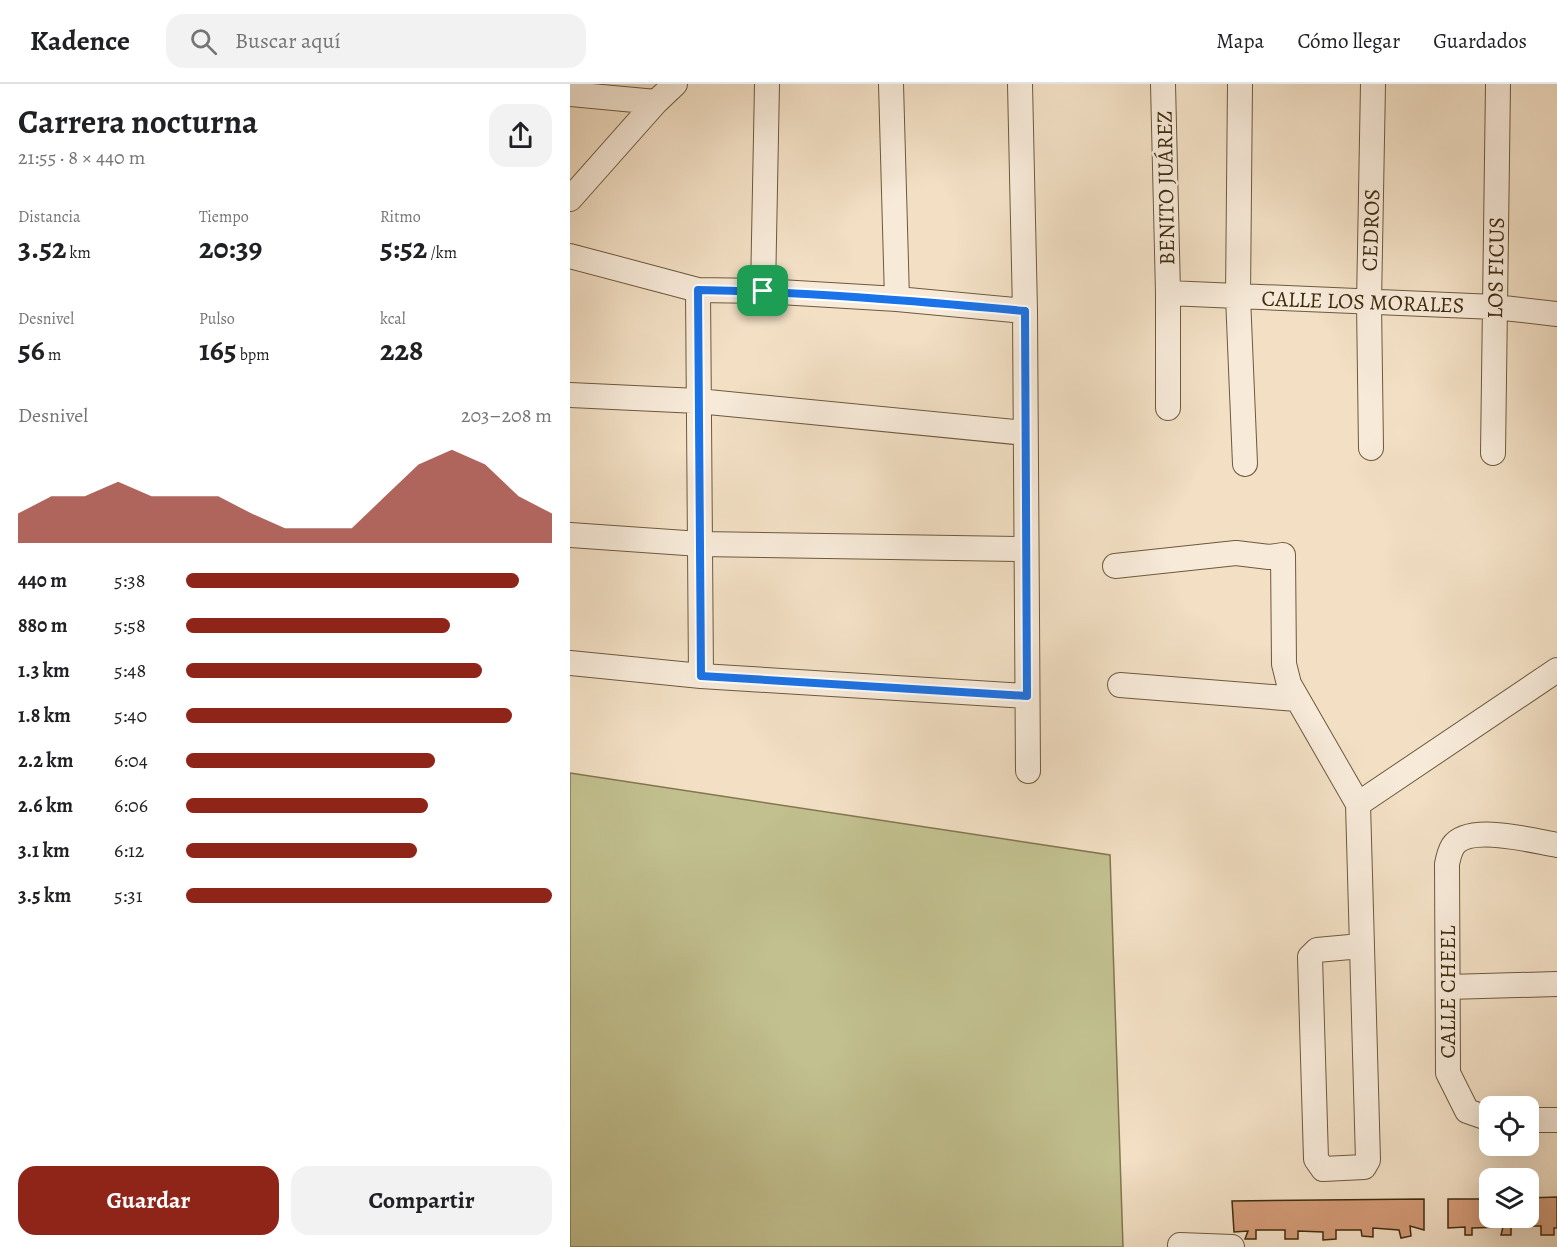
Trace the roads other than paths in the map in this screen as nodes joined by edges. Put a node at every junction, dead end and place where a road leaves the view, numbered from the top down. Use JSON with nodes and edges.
{"nodes":[{"id":1,"x":675,"y":84,"type":"edge"},
{"id":2,"x":767,"y":84,"type":"edge"},
{"id":3,"x":891,"y":84,"type":"edge"},
{"id":4,"x":1020,"y":84,"type":"edge"},
{"id":5,"x":1163,"y":84,"type":"edge"},
{"id":6,"x":1240,"y":84,"type":"edge"},
{"id":7,"x":1373,"y":84,"type":"edge"},
{"id":8,"x":1498,"y":84,"type":"edge"},
{"id":9,"x":570,"y":94,"type":"edge"},
{"id":10,"x":656,"y":102,"type":"junction"},
{"id":11,"x":570,"y":199,"type":"edge"},
{"id":12,"x":570,"y":256,"type":"edge"},
{"id":13,"x":698,"y":290,"type":"junction"},
{"id":14,"x":763,"y":291,"type":"junction"},
{"id":15,"x":1168,"y":292,"type":"junction"},
{"id":16,"x":1238,"y":297,"type":"junction"},
{"id":17,"x":897,"y":299,"type":"junction"},
{"id":18,"x":1369,"y":303,"type":"junction"},
{"id":19,"x":1495,"y":307,"type":"junction"},
{"id":20,"x":1025,"y":311,"type":"junction"},
{"id":21,"x":1557,"y":314,"type":"edge"},
{"id":22,"x":570,"y":394,"type":"edge"},
{"id":23,"x":698,"y":401,"type":"junction"},
{"id":24,"x":1168,"y":408,"type":"dead end"},
{"id":25,"x":1025,"y":433,"type":"junction"},
{"id":26,"x":1371,"y":448,"type":"dead end"},
{"id":27,"x":1493,"y":453,"type":"dead end"},
{"id":28,"x":1245,"y":464,"type":"dead end"},
{"id":29,"x":570,"y":535,"type":"edge"},
{"id":30,"x":700,"y":544,"type":"junction"},
{"id":31,"x":1026,"y":549,"type":"junction"},
{"id":32,"x":1115,"y":566,"type":"dead end"},
{"id":33,"x":570,"y":663,"type":"edge"},
{"id":34,"x":1557,"y":670,"type":"edge"},
{"id":35,"x":701,"y":676,"type":"junction"},
{"id":36,"x":1120,"y":685,"type":"dead end"},
{"id":37,"x":1027,"y":696,"type":"junction"},
{"id":38,"x":1297,"y":699,"type":"junction"},
{"id":39,"x":1028,"y":771,"type":"dead end"},
{"id":40,"x":1358,"y":804,"type":"junction"},
{"id":41,"x":1557,"y":845,"type":"edge"},
{"id":42,"x":1361,"y":946,"type":"junction"},
{"id":43,"x":1557,"y":984,"type":"edge"},
{"id":44,"x":1449,"y":987,"type":"junction"},
{"id":45,"x":1479,"y":1115,"type":"edge"},
{"id":46,"x":1539,"y":1120,"type":"edge"},
{"id":47,"x":1557,"y":1120,"type":"edge"},
{"id":48,"x":1180,"y":1245,"type":"dead end"},
{"id":49,"x":1218,"y":1247,"type":"edge"}],
"edges":[{"from":1,"to":10,"type":"street"},
{"from":2,"to":14,"type":"street"},
{"from":3,"to":17,"type":"street"},
{"from":4,"to":20,"type":"street"},
{"from":5,"to":15,"type":"street","name":"BENITO JUÁREZ"},
{"from":6,"to":16,"type":"street"},
{"from":7,"to":18,"type":"street","name":"CEDROS"},
{"from":8,"to":19,"type":"street","name":"LOS FICUS"},
{"from":9,"to":10,"type":"street"},
{"from":10,"to":11,"type":"street"},
{"from":12,"to":13,"type":"street"},
{"from":13,"to":14,"type":"street"},
{"from":13,"to":23,"type":"street"},
{"from":14,"to":17,"type":"street"},
{"from":15,"to":16,"type":"street","name":"CALLE LOS MORALES"},
{"from":15,"to":24,"type":"street","name":"BENITO JUÁREZ"},
{"from":16,"to":18,"type":"street","name":"CALLE LOS MORALES"},
{"from":16,"to":28,"type":"street"},
{"from":17,"to":20,"type":"street"},
{"from":18,"to":19,"type":"street","name":"CALLE LOS MORALES"},
{"from":18,"to":26,"type":"street","name":"CEDROS"},
{"from":19,"to":21,"type":"street","name":"CALLE LOS MORALES"},
{"from":19,"to":27,"type":"street","name":"LOS FICUS"},
{"from":20,"to":25,"type":"street"},
{"from":22,"to":23,"type":"street"},
{"from":23,"to":25,"type":"street"},
{"from":23,"to":30,"type":"street"},
{"from":25,"to":31,"type":"street"},
{"from":29,"to":30,"type":"street"},
{"from":30,"to":31,"type":"street"},
{"from":30,"to":35,"type":"street"},
{"from":31,"to":37,"type":"street"},
{"from":32,"to":38,"type":"street"},
{"from":33,"to":35,"type":"street"},
{"from":34,"to":40,"type":"street"},
{"from":35,"to":37,"type":"street"},
{"from":36,"to":38,"type":"street"},
{"from":37,"to":39,"type":"street"},
{"from":38,"to":40,"type":"street"},
{"from":40,"to":42,"type":"street"},
{"from":41,"to":44,"type":"street","name":"CALLE CHEEL"},
{"from":42,"to":42,"type":"street"},
{"from":43,"to":44,"type":"street"},
{"from":44,"to":45,"type":"street","name":"CALLE CHEEL"},
{"from":46,"to":47,"type":"street"},
{"from":48,"to":49,"type":"street"}]}
